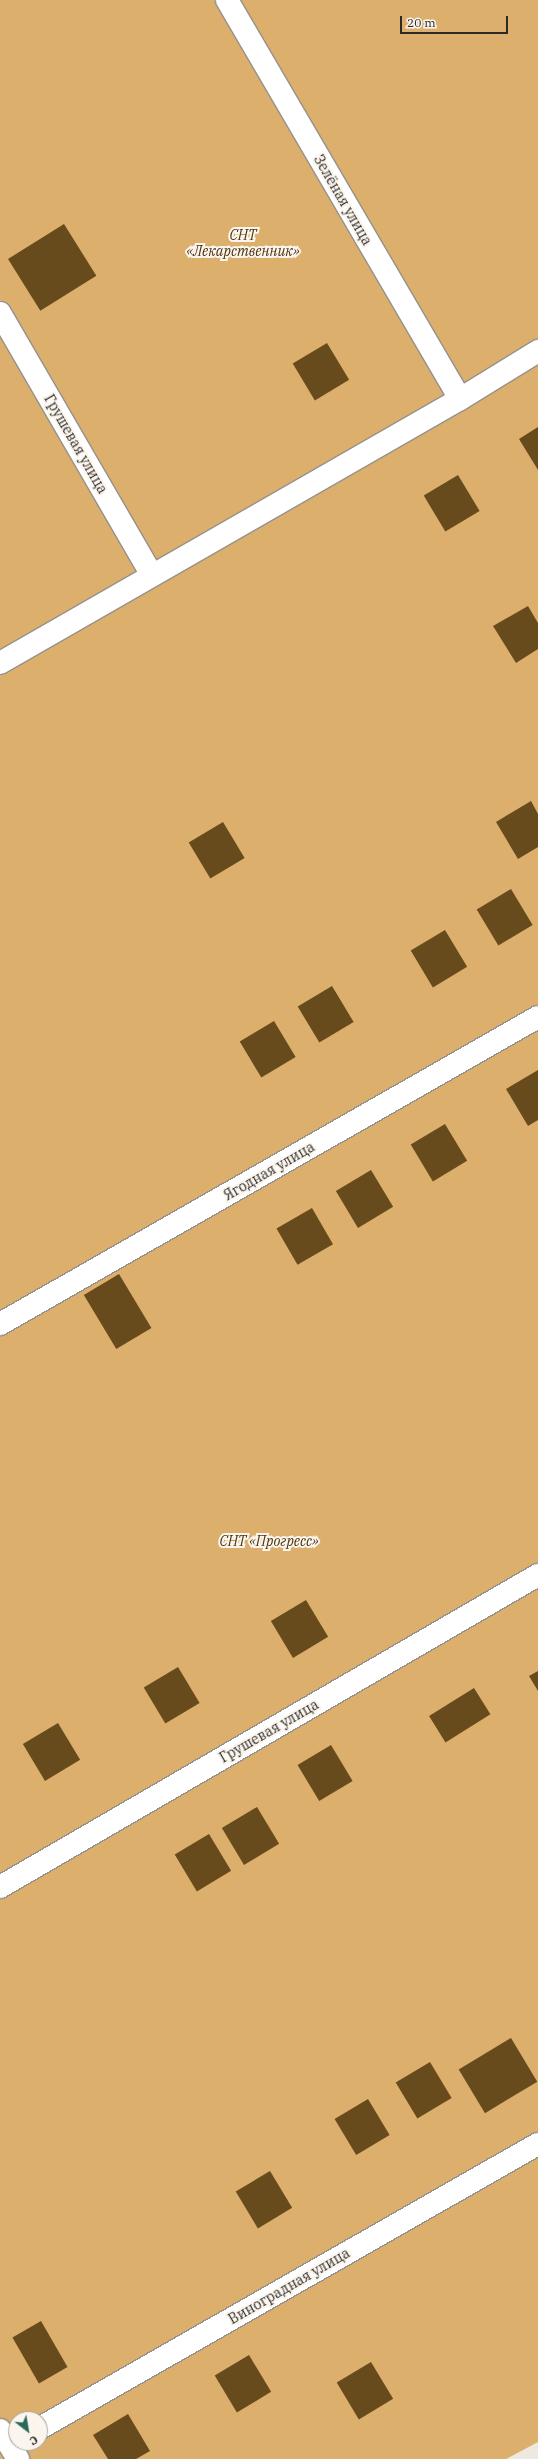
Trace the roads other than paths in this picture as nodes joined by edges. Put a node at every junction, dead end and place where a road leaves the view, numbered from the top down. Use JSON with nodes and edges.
{"nodes":[{"id":1,"x":227,"y":0,"type":"edge"},
{"id":2,"x":0,"y":313,"type":"edge"},
{"id":3,"x":538,"y":351,"type":"edge"},
{"id":4,"x":460,"y":399,"type":"junction"},
{"id":5,"x":152,"y":575,"type":"junction"},
{"id":6,"x":0,"y":663,"type":"edge"},
{"id":7,"x":538,"y":1017,"type":"edge"},
{"id":8,"x":0,"y":1324,"type":"edge"},
{"id":9,"x":538,"y":1575,"type":"edge"},
{"id":10,"x":0,"y":1887,"type":"edge"},
{"id":11,"x":538,"y":2144,"type":"edge"},
{"id":12,"x":48,"y":2423,"type":"edge"}],
"edges":[{"from":1,"to":4,"type":"street","name":"Зелёная улица"},
{"from":2,"to":5,"type":"street","name":"Грушевая улица"},
{"from":3,"to":4,"type":"street"},
{"from":4,"to":5,"type":"street"},
{"from":5,"to":6,"type":"street"},
{"from":7,"to":8,"type":"street","name":"Ягодная улица"},
{"from":9,"to":10,"type":"street","name":"Грушевая улица"},
{"from":11,"to":12,"type":"street","name":"Виноградная улица"}]}
